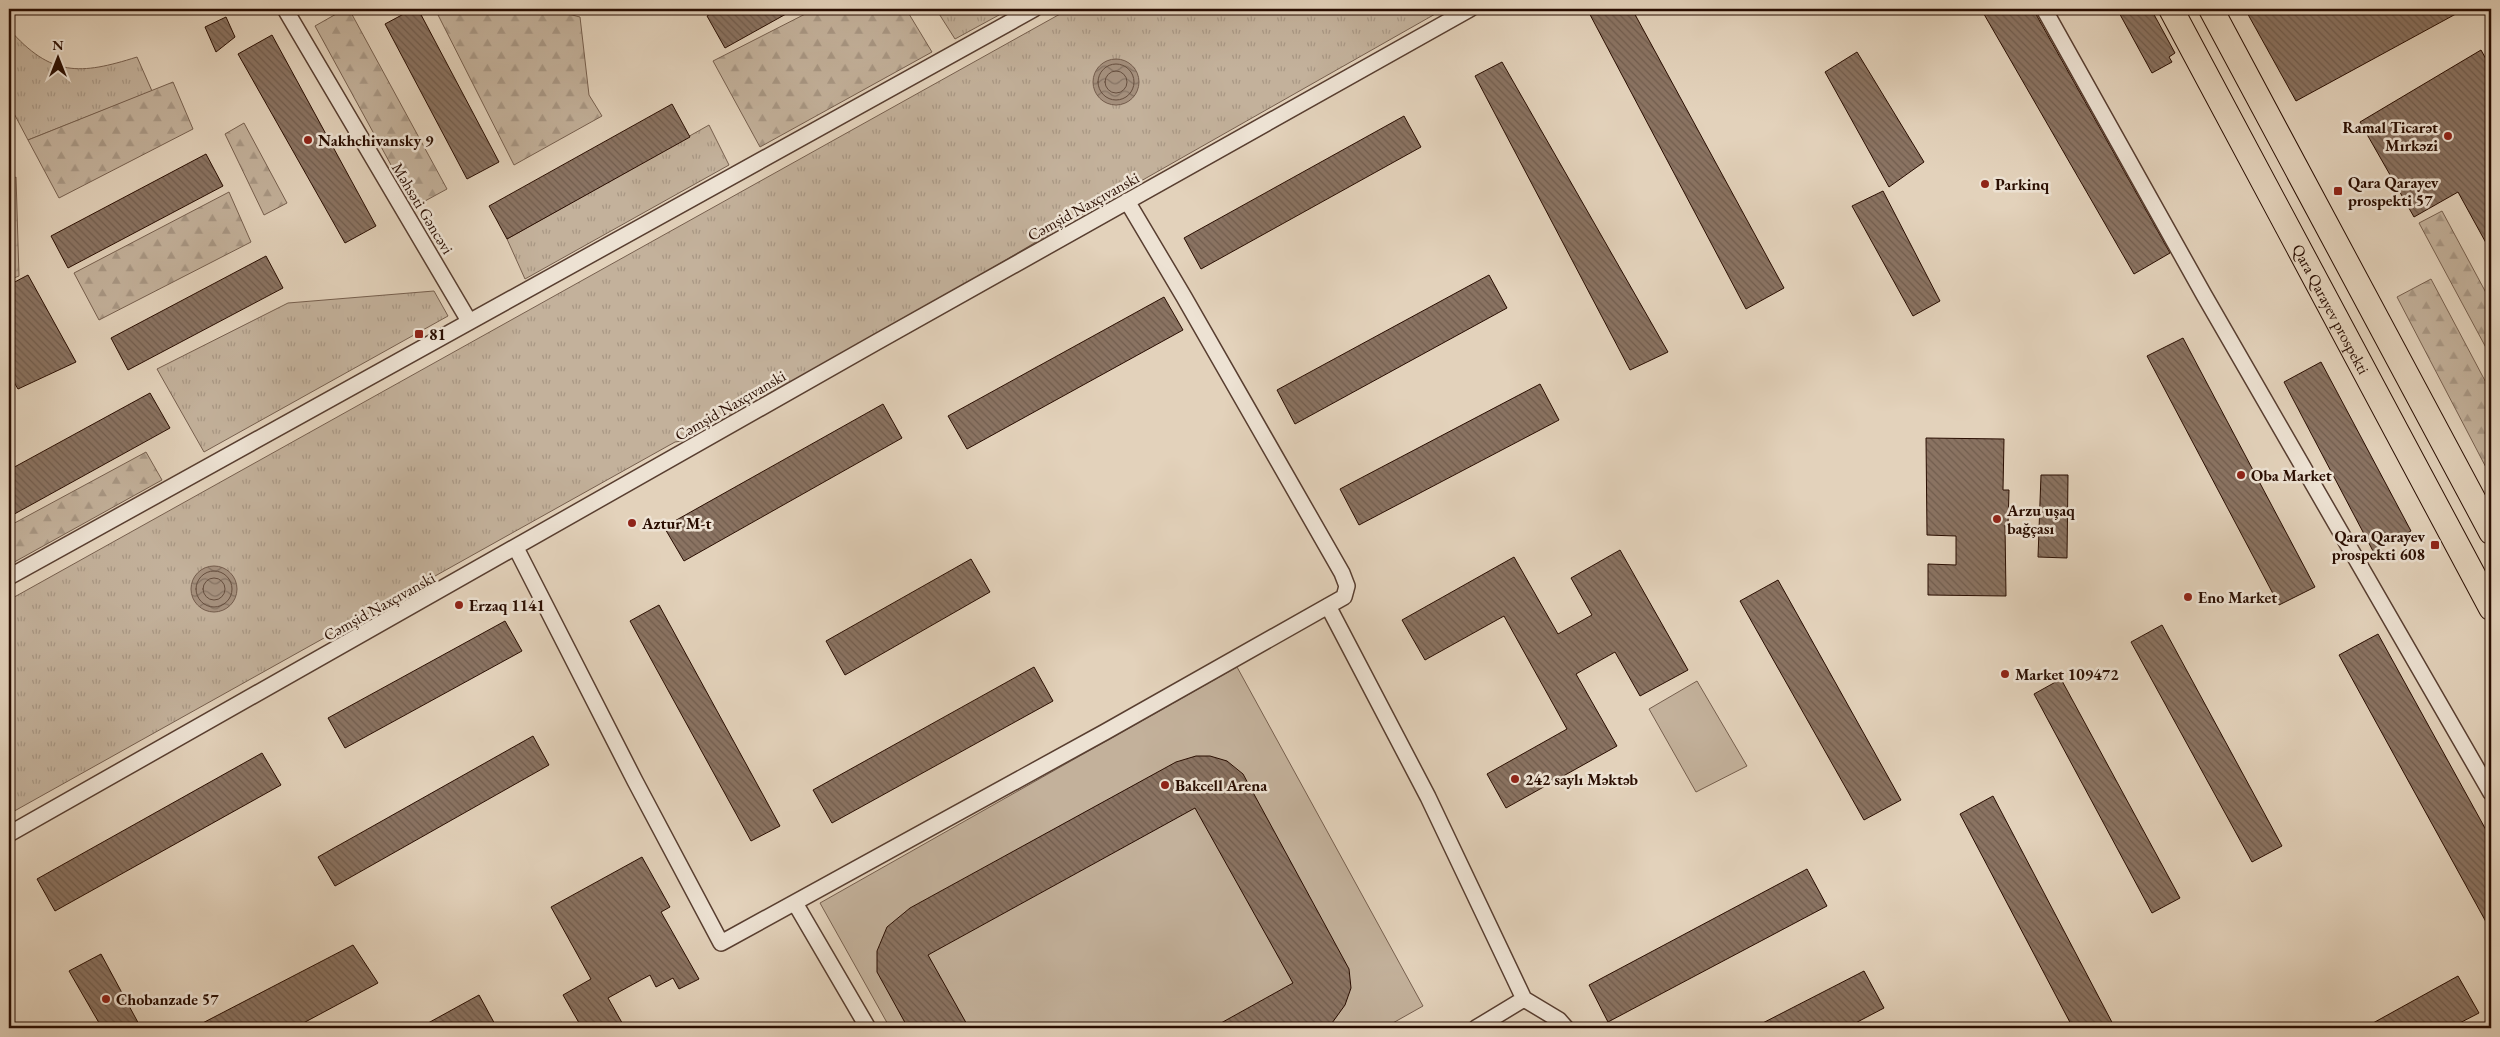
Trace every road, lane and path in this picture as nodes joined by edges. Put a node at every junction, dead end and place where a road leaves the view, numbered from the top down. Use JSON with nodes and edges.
{"nodes":[{"id":1,"x":285,"y":9,"type":"edge"},
{"id":2,"x":1034,"y":9,"type":"edge"},
{"id":3,"x":1470,"y":9,"type":"edge"},
{"id":4,"x":2044,"y":9,"type":"edge"},
{"id":5,"x":2172,"y":9,"type":"edge"},
{"id":6,"x":2211,"y":9,"type":"edge"},
{"id":7,"x":1127,"y":201,"type":"junction"},
{"id":8,"x":470,"y":321,"type":"junction"},
{"id":9,"x":2491,"y":532,"type":"edge"},
{"id":10,"x":516,"y":548,"type":"junction"},
{"id":11,"x":9,"y":577,"type":"edge"},
{"id":12,"x":1328,"y":606,"type":"junction"},
{"id":13,"x":2491,"y":608,"type":"edge"},
{"id":14,"x":2491,"y":793,"type":"edge"},
{"id":15,"x":9,"y":834,"type":"edge"},
{"id":16,"x":795,"y":903,"type":"junction"},
{"id":17,"x":1524,"y":1000,"type":"junction"},
{"id":18,"x":868,"y":1028,"type":"edge"},
{"id":19,"x":1476,"y":1028,"type":"edge"},
{"id":20,"x":1566,"y":1028,"type":"edge"}],
"edges":[{"from":1,"to":8,"type":"street","name":"Məhsəti Gəncəvi"},
{"from":2,"to":8,"type":"street"},
{"from":3,"to":7,"type":"street","name":"Cəmşid Naxçıvanski"},
{"from":4,"to":14,"type":"street"},
{"from":5,"to":13,"type":"main road","name":"Qara Qarayev prospekti"},
{"from":6,"to":9,"type":"main road"},
{"from":7,"to":10,"type":"street","name":"Cəmşid Naxçıvanski"},
{"from":7,"to":12,"type":"street"},
{"from":8,"to":11,"type":"street"},
{"from":10,"to":15,"type":"street","name":"Cəmşid Naxçıvanski"},
{"from":10,"to":16,"type":"street"},
{"from":12,"to":16,"type":"street"},
{"from":12,"to":17,"type":"street"},
{"from":16,"to":18,"type":"street"},
{"from":17,"to":19,"type":"street"},
{"from":17,"to":20,"type":"street"}]}
